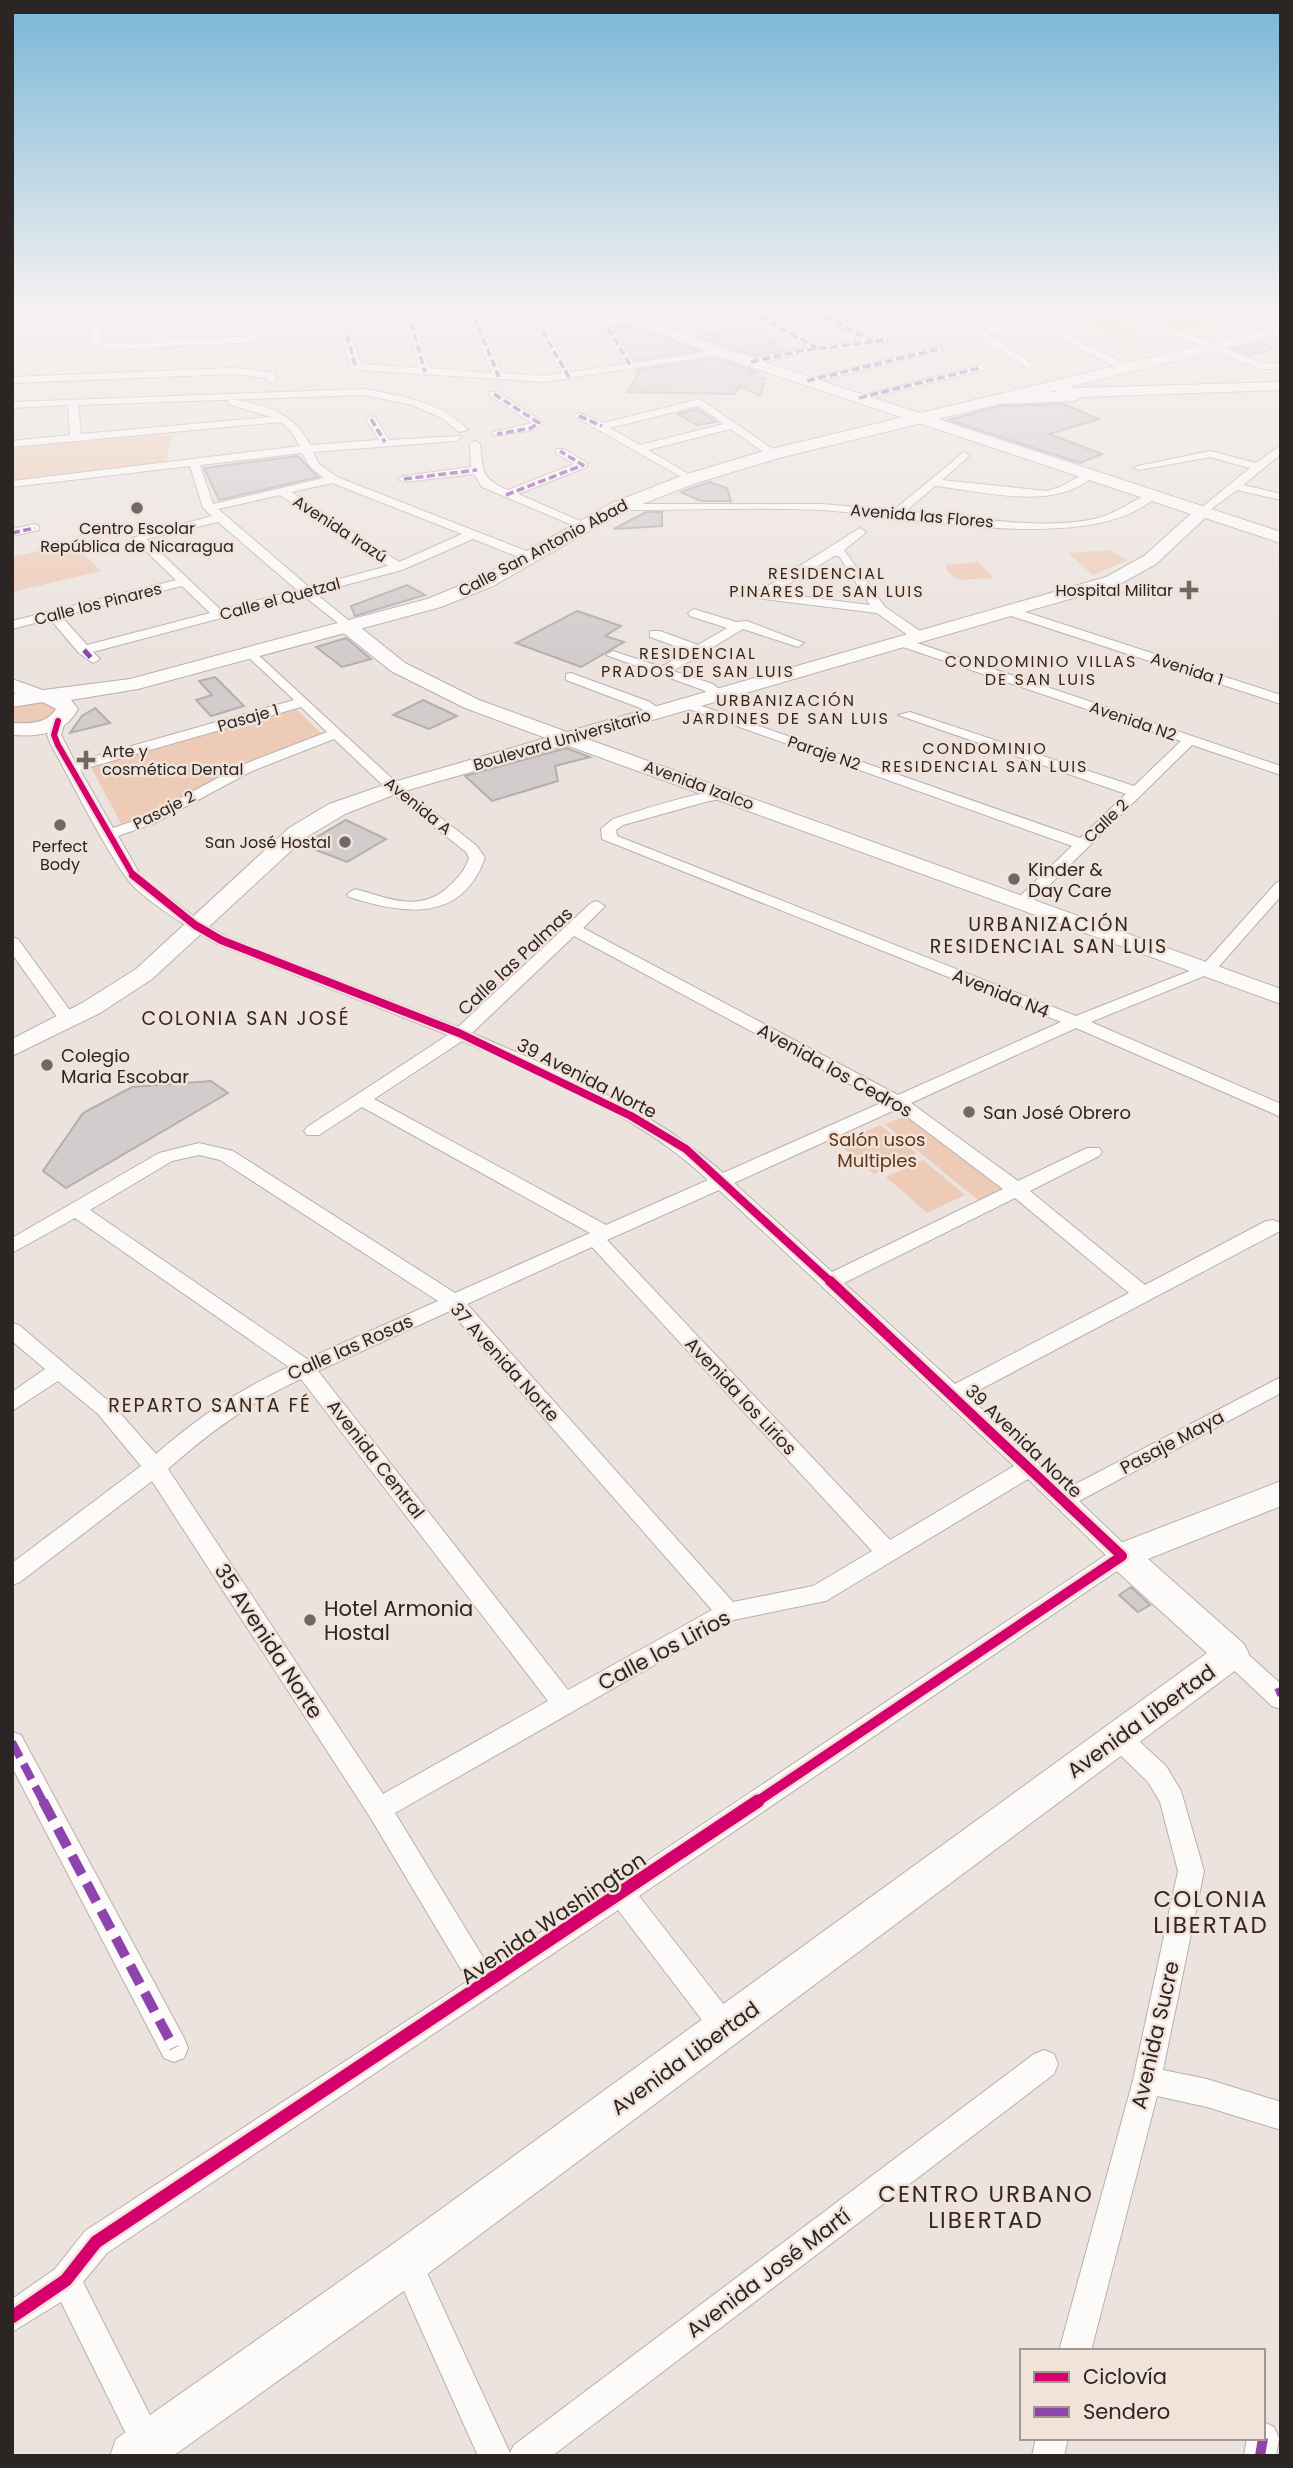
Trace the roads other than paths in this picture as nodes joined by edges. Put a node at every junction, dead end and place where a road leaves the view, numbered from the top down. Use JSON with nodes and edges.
{"nodes":[{"id":1,"x":75,"y":426,"type":"edge"},
{"id":2,"x":203,"y":426,"type":"edge"},
{"id":3,"x":293,"y":426,"type":"edge"},
{"id":4,"x":375,"y":426,"type":"edge"},
{"id":5,"x":452,"y":426,"type":"edge"},
{"id":6,"x":534,"y":426,"type":"edge"},
{"id":7,"x":601,"y":426,"type":"edge"},
{"id":8,"x":729,"y":426,"type":"edge"},
{"id":9,"x":736,"y":426,"type":"edge"},
{"id":10,"x":880,"y":426,"type":"edge"},
{"id":11,"x":891,"y":426,"type":"edge"},
{"id":12,"x":941,"y":426,"type":"edge"},
{"id":13,"x":487,"y":430,"type":"junction"},
{"id":14,"x":875,"y":430,"type":"junction"},
{"id":15,"x":460,"y":434,"type":"junction"},
{"id":16,"x":76,"y":438,"type":"junction"},
{"id":17,"x":385,"y":442,"type":"junction"},
{"id":18,"x":475,"y":443,"type":"junction"},
{"id":19,"x":12,"y":444,"type":"edge"},
{"id":20,"x":304,"y":449,"type":"junction"},
{"id":21,"x":639,"y":449,"type":"junction"},
{"id":22,"x":1281,"y":449,"type":"edge"},
{"id":23,"x":561,"y":451,"type":"dead end"},
{"id":24,"x":773,"y":454,"type":"junction"},
{"id":25,"x":964,"y":455,"type":"dead end"},
{"id":26,"x":194,"y":462,"type":"junction"},
{"id":27,"x":1139,"y":467,"type":"dead end"},
{"id":28,"x":1260,"y":467,"type":"junction"},
{"id":29,"x":477,"y":470,"type":"junction"},
{"id":30,"x":1087,"y":476,"type":"junction"},
{"id":31,"x":404,"y":479,"type":"dead end"},
{"id":32,"x":690,"y":479,"type":"junction"},
{"id":33,"x":333,"y":480,"type":"junction"},
{"id":34,"x":932,"y":482,"type":"junction"},
{"id":35,"x":12,"y":484,"type":"edge"},
{"id":36,"x":1235,"y":486,"type":"junction"},
{"id":37,"x":662,"y":489,"type":"junction"},
{"id":38,"x":283,"y":492,"type":"junction"},
{"id":39,"x":506,"y":495,"type":"junction"},
{"id":40,"x":1150,"y":497,"type":"junction"},
{"id":41,"x":1281,"y":497,"type":"edge"},
{"id":42,"x":688,"y":506,"type":"junction"},
{"id":43,"x":618,"y":507,"type":"junction"},
{"id":44,"x":209,"y":508,"type":"junction"},
{"id":45,"x":898,"y":512,"type":"junction"},
{"id":46,"x":1200,"y":514,"type":"junction"},
{"id":47,"x":219,"y":518,"type":"junction"},
{"id":48,"x":581,"y":525,"type":"junction"},
{"id":49,"x":35,"y":528,"type":"dead end"},
{"id":50,"x":13,"y":532,"type":"edge"},
{"id":51,"x":860,"y":532,"type":"dead end"},
{"id":52,"x":471,"y":535,"type":"junction"},
{"id":53,"x":1281,"y":538,"type":"edge"},
{"id":54,"x":838,"y":551,"type":"junction"},
{"id":55,"x":530,"y":557,"type":"junction"},
{"id":56,"x":398,"y":567,"type":"junction"},
{"id":57,"x":184,"y":582,"type":"junction"},
{"id":58,"x":739,"y":592,"type":"dead end"},
{"id":59,"x":307,"y":593,"type":"junction"},
{"id":60,"x":765,"y":593,"type":"junction"},
{"id":61,"x":880,"y":610,"type":"junction"},
{"id":62,"x":1013,"y":612,"type":"junction"},
{"id":63,"x":694,"y":613,"type":"dead end"},
{"id":64,"x":53,"y":615,"type":"junction"},
{"id":65,"x":219,"y":615,"type":"junction"},
{"id":66,"x":12,"y":625,"type":"edge"},
{"id":67,"x":740,"y":626,"type":"junction"},
{"id":68,"x":348,"y":627,"type":"junction"},
{"id":69,"x":656,"y":634,"type":"dead end"},
{"id":70,"x":913,"y":640,"type":"junction"},
{"id":71,"x":798,"y":643,"type":"dead end"},
{"id":72,"x":699,"y":650,"type":"junction"},
{"id":73,"x":253,"y":654,"type":"junction"},
{"id":74,"x":613,"y":655,"type":"dead end"},
{"id":75,"x":664,"y":671,"type":"junction"},
{"id":76,"x":571,"y":677,"type":"dead end"},
{"id":77,"x":12,"y":685,"type":"edge"},
{"id":78,"x":131,"y":685,"type":"junction"},
{"id":79,"x":719,"y":695,"type":"junction"},
{"id":80,"x":45,"y":696,"type":"junction"},
{"id":81,"x":1281,"y":700,"type":"edge"},
{"id":82,"x":12,"y":701,"type":"edge"},
{"id":83,"x":303,"y":702,"type":"junction"},
{"id":84,"x":685,"y":705,"type":"junction"},
{"id":85,"x":657,"y":713,"type":"junction"},
{"id":86,"x":905,"y":715,"type":"dead end"},
{"id":87,"x":61,"y":718,"type":"junction"},
{"id":88,"x":15,"y":730,"type":"edge"},
{"id":89,"x":336,"y":733,"type":"junction"},
{"id":90,"x":569,"y":738,"type":"junction"},
{"id":91,"x":1189,"y":741,"type":"junction"},
{"id":92,"x":58,"y":745,"type":"junction"},
{"id":93,"x":71,"y":768,"type":"junction"},
{"id":94,"x":1281,"y":771,"type":"edge"},
{"id":95,"x":394,"y":788,"type":"junction"},
{"id":96,"x":1136,"y":792,"type":"junction"},
{"id":97,"x":727,"y":795,"type":"junction"},
{"id":98,"x":608,"y":829,"type":"joint"},
{"id":99,"x":107,"y":835,"type":"junction"},
{"id":100,"x":1082,"y":844,"type":"junction"},
{"id":101,"x":1279,"y":892,"type":"edge"},
{"id":102,"x":355,"y":894,"type":"dead end"},
{"id":103,"x":1023,"y":902,"type":"junction"},
{"id":104,"x":597,"y":906,"type":"dead end"},
{"id":105,"x":195,"y":925,"type":"junction"},
{"id":106,"x":573,"y":929,"type":"junction"},
{"id":107,"x":12,"y":942,"type":"edge"},
{"id":108,"x":1208,"y":970,"type":"junction"},
{"id":109,"x":1281,"y":997,"type":"edge"},
{"id":110,"x":68,"y":1020,"type":"junction"},
{"id":111,"x":1076,"y":1022,"type":"junction"},
{"id":112,"x":461,"y":1033,"type":"junction"},
{"id":113,"x":12,"y":1049,"type":"edge"},
{"id":114,"x":361,"y":1099,"type":"junction"},
{"id":115,"x":901,"y":1104,"type":"junction"},
{"id":116,"x":1281,"y":1111,"type":"edge"},
{"id":117,"x":313,"y":1131,"type":"dead end"},
{"id":118,"x":1093,"y":1152,"type":"dead end"},
{"id":119,"x":725,"y":1182,"type":"junction"},
{"id":120,"x":1016,"y":1189,"type":"junction"},
{"id":121,"x":75,"y":1209,"type":"junction"},
{"id":122,"x":1273,"y":1226,"type":"dead end"},
{"id":123,"x":601,"y":1236,"type":"junction"},
{"id":124,"x":12,"y":1247,"type":"edge"},
{"id":125,"x":829,"y":1282,"type":"junction"},
{"id":126,"x":1143,"y":1294,"type":"junction"},
{"id":127,"x":453,"y":1301,"type":"junction"},
{"id":128,"x":12,"y":1330,"type":"edge"},
{"id":129,"x":303,"y":1366,"type":"junction"},
{"id":130,"x":60,"y":1369,"type":"junction"},
{"id":131,"x":1281,"y":1384,"type":"edge"},
{"id":132,"x":953,"y":1394,"type":"junction"},
{"id":133,"x":12,"y":1402,"type":"edge"},
{"id":134,"x":155,"y":1467,"type":"junction"},
{"id":135,"x":1028,"y":1468,"type":"junction"},
{"id":136,"x":1281,"y":1493,"type":"edge"},
{"id":137,"x":1063,"y":1500,"type":"junction"},
{"id":138,"x":887,"y":1552,"type":"junction"},
{"id":139,"x":1122,"y":1556,"type":"junction"},
{"id":140,"x":12,"y":1576,"type":"edge"},
{"id":141,"x":728,"y":1612,"type":"junction"},
{"id":142,"x":1232,"y":1654,"type":"junction"},
{"id":143,"x":1279,"y":1694,"type":"edge"},
{"id":144,"x":565,"y":1705,"type":"junction"},
{"id":145,"x":1118,"y":1737,"type":"junction"},
{"id":146,"x":12,"y":1742,"type":"edge"},
{"id":147,"x":379,"y":1809,"type":"junction"},
{"id":148,"x":621,"y":1894,"type":"junction"},
{"id":149,"x":485,"y":1985,"type":"junction"},
{"id":150,"x":725,"y":2028,"type":"junction"},
{"id":151,"x":174,"y":2048,"type":"dead end"},
{"id":152,"x":1044,"y":2064,"type":"dead end"},
{"id":153,"x":1147,"y":2080,"type":"junction"},
{"id":154,"x":1281,"y":2116,"type":"edge"},
{"id":155,"x":406,"y":2262,"type":"junction"},
{"id":156,"x":66,"y":2280,"type":"junction"},
{"id":157,"x":12,"y":2317,"type":"edge"},
{"id":158,"x":1076,"y":2349,"type":"edge"},
{"id":159,"x":141,"y":2451,"type":"edge"},
{"id":160,"x":495,"y":2456,"type":"edge"},
{"id":161,"x":525,"y":2456,"type":"edge"}],
"edges":[{"from":1,"to":16,"type":"street"},
{"from":2,"to":16,"type":"street"},
{"from":3,"to":20,"type":"street"},
{"from":4,"to":17,"type":"street"},
{"from":5,"to":15,"type":"street"},
{"from":6,"to":13,"type":"street"},
{"from":7,"to":21,"type":"street"},
{"from":8,"to":21,"type":"street"},
{"from":9,"to":24,"type":"street"},
{"from":10,"to":14,"type":"main road"},
{"from":11,"to":14,"type":"main road","name":"Calle San Antonio Abad"},
{"from":12,"to":30,"type":"street"},
{"from":13,"to":15,"type":"street"},
{"from":13,"to":18,"type":"street"},
{"from":14,"to":24,"type":"main road","name":"Calle San Antonio Abad"},
{"from":15,"to":17,"type":"street"},
{"from":15,"to":18,"type":"street"},
{"from":16,"to":19,"type":"street"},
{"from":17,"to":20,"type":"street"},
{"from":18,"to":29,"type":"street"},
{"from":20,"to":26,"type":"street"},
{"from":20,"to":33,"type":"street"},
{"from":21,"to":32,"type":"street"},
{"from":22,"to":28,"type":"street"},
{"from":23,"to":39,"type":"street"},
{"from":24,"to":32,"type":"main road","name":"Calle San Antonio Abad"},
{"from":25,"to":34,"type":"street"},
{"from":26,"to":35,"type":"street"},
{"from":26,"to":44,"type":"street","name":"Avenida Izalco"},
{"from":27,"to":28,"type":"street"},
{"from":28,"to":36,"type":"street"},
{"from":29,"to":31,"type":"street"},
{"from":29,"to":39,"type":"street"},
{"from":30,"to":34,"type":"street"},
{"from":30,"to":40,"type":"street"},
{"from":32,"to":37,"type":"main road","name":"Calle San Antonio Abad"},
{"from":33,"to":38,"type":"street"},
{"from":33,"to":52,"type":"street"},
{"from":34,"to":45,"type":"street"},
{"from":36,"to":41,"type":"street"},
{"from":36,"to":46,"type":"street"},
{"from":37,"to":42,"type":"street"},
{"from":37,"to":43,"type":"main road","name":"Calle San Antonio Abad"},
{"from":38,"to":44,"type":"street"},
{"from":38,"to":56,"type":"street","name":"Avenida Irazú"},
{"from":39,"to":48,"type":"street"},
{"from":40,"to":45,"type":"street","name":"Avenida las Flores"},
{"from":40,"to":46,"type":"street"},
{"from":42,"to":43,"type":"street","name":"Avenida las Flores"},
{"from":42,"to":45,"type":"street","name":"Avenida las Flores"},
{"from":43,"to":48,"type":"main road","name":"Calle San Antonio Abad"},
{"from":44,"to":47,"type":"street","name":"Avenida Izalco"},
{"from":46,"to":53,"type":"street"},
{"from":46,"to":62,"type":"street","name":"Boulevard Universitario"},
{"from":47,"to":57,"type":"street"},
{"from":47,"to":59,"type":"street","name":"Avenida Izalco"},
{"from":48,"to":55,"type":"main road","name":"Calle San Antonio Abad"},
{"from":49,"to":50,"type":"street"},
{"from":51,"to":54,"type":"street"},
{"from":52,"to":55,"type":"street"},
{"from":52,"to":56,"type":"street","name":"Calle el Quetzal"},
{"from":54,"to":60,"type":"street"},
{"from":54,"to":61,"type":"street"},
{"from":55,"to":68,"type":"main road","name":"Calle San Antonio Abad"},
{"from":56,"to":59,"type":"street","name":"Calle el Quetzal"},
{"from":57,"to":64,"type":"street","name":"Calle los Pinares"},
{"from":57,"to":65,"type":"street"},
{"from":58,"to":60,"type":"street"},
{"from":59,"to":65,"type":"street","name":"Calle el Quetzal"},
{"from":59,"to":68,"type":"street","name":"Avenida Izalco"},
{"from":60,"to":61,"type":"street"},
{"from":61,"to":70,"type":"street","name":"Avenida N2"},
{"from":62,"to":70,"type":"street","name":"Boulevard Universitario"},
{"from":62,"to":81,"type":"street","name":"Avenida 1"},
{"from":63,"to":67,"type":"street"},
{"from":64,"to":65,"type":"street","name":"Calle el Quetzal"},
{"from":64,"to":66,"type":"street","name":"Calle los Pinares"},
{"from":67,"to":71,"type":"street"},
{"from":67,"to":72,"type":"street"},
{"from":68,"to":73,"type":"main road","name":"Calle San Antonio Abad"},
{"from":68,"to":90,"type":"street","name":"Avenida Izalco"},
{"from":69,"to":72,"type":"street"},
{"from":70,"to":79,"type":"street","name":"Boulevard Universitario"},
{"from":70,"to":91,"type":"street","name":"Avenida N2"},
{"from":72,"to":75,"type":"street"},
{"from":73,"to":78,"type":"main road","name":"Calle San Antonio Abad"},
{"from":73,"to":83,"type":"street","name":"Avenida A"},
{"from":74,"to":75,"type":"street"},
{"from":75,"to":79,"type":"street"},
{"from":76,"to":85,"type":"street"},
{"from":77,"to":80,"type":"street"},
{"from":78,"to":80,"type":"main road","name":"Calle San Antonio Abad"},
{"from":78,"to":87,"type":"main road","name":"Calle San Antonio Abad"},
{"from":79,"to":84,"type":"street","name":"Boulevard Universitario"},
{"from":80,"to":82,"type":"main road","name":"Calle San Antonio Abad"},
{"from":80,"to":87,"type":"main road"},
{"from":83,"to":89,"type":"street","name":"Avenida A"},
{"from":83,"to":93,"type":"street","name":"Pasaje 1"},
{"from":84,"to":85,"type":"street","name":"Boulevard Universitario"},
{"from":84,"to":100,"type":"street","name":"Paraje N2"},
{"from":85,"to":90,"type":"street","name":"Boulevard Universitario"},
{"from":86,"to":96,"type":"street"},
{"from":87,"to":88,"type":"main road","name":"Calle San Antonio Abad"},
{"from":87,"to":92,"type":"street","name":"39 Avenida Norte"},
{"from":88,"to":92,"type":"street"},
{"from":89,"to":95,"type":"street","name":"Avenida A"},
{"from":89,"to":99,"type":"street","name":"Pasaje 2"},
{"from":90,"to":95,"type":"street","name":"Boulevard Universitario"},
{"from":90,"to":97,"type":"street","name":"Avenida Izalco"},
{"from":91,"to":94,"type":"street","name":"Avenida N2"},
{"from":91,"to":96,"type":"street","name":"Calle 2"},
{"from":92,"to":93,"type":"street","name":"39 Avenida Norte"},
{"from":93,"to":99,"type":"street","name":"39 Avenida Norte"},
{"from":95,"to":102,"type":"street","name":"Avenida A"},
{"from":95,"to":105,"type":"street","name":"Boulevard Universitario"},
{"from":96,"to":100,"type":"street","name":"Calle 2"},
{"from":97,"to":98,"type":"street"},
{"from":97,"to":103,"type":"street","name":"Avenida Izalco"},
{"from":98,"to":111,"type":"street","name":"Avenida N4"},
{"from":99,"to":105,"type":"street","name":"39 Avenida Norte"},
{"from":100,"to":103,"type":"street","name":"Calle 2"},
{"from":101,"to":108,"type":"street"},
{"from":103,"to":108,"type":"street","name":"Avenida Izalco"},
{"from":104,"to":106,"type":"street","name":"Calle las Palmas"},
{"from":105,"to":110,"type":"street","name":"Boulevard Universitario"},
{"from":105,"to":112,"type":"street","name":"39 Avenida Norte"},
{"from":106,"to":112,"type":"street","name":"Calle las Palmas"},
{"from":106,"to":115,"type":"street","name":"Avenida los Cedros"},
{"from":107,"to":110,"type":"street"},
{"from":108,"to":109,"type":"street","name":"Avenida Izalco"},
{"from":108,"to":111,"type":"street","name":"Calle las Rosas"},
{"from":110,"to":113,"type":"street","name":"Boulevard Universitario"},
{"from":111,"to":115,"type":"street","name":"Calle las Rosas"},
{"from":111,"to":116,"type":"street","name":"Avenida N4"},
{"from":112,"to":114,"type":"street","name":"Calle las Palmas"},
{"from":112,"to":119,"type":"street","name":"39 Avenida Norte"},
{"from":114,"to":117,"type":"street","name":"Calle las Palmas"},
{"from":114,"to":123,"type":"street","name":"Avenida los Lirios"},
{"from":115,"to":119,"type":"street","name":"Calle las Rosas"},
{"from":115,"to":120,"type":"street","name":"Avenida los Cedros"},
{"from":118,"to":120,"type":"street"},
{"from":119,"to":123,"type":"street","name":"Calle las Rosas"},
{"from":119,"to":125,"type":"street","name":"39 Avenida Norte"},
{"from":120,"to":125,"type":"street"},
{"from":120,"to":126,"type":"street","name":"Avenida los Cedros"},
{"from":121,"to":124,"type":"street"},
{"from":121,"to":127,"type":"street","name":"37 Avenida Norte"},
{"from":121,"to":129,"type":"street","name":"Avenida Central"},
{"from":122,"to":126,"type":"street"},
{"from":123,"to":127,"type":"street","name":"Calle las Rosas"},
{"from":123,"to":138,"type":"street","name":"Avenida los Lirios"},
{"from":125,"to":132,"type":"street","name":"39 Avenida Norte"},
{"from":126,"to":132,"type":"street"},
{"from":127,"to":129,"type":"street","name":"Calle las Rosas"},
{"from":127,"to":141,"type":"street","name":"37 Avenida Norte"},
{"from":128,"to":130,"type":"street","name":"35 Avenida Norte"},
{"from":129,"to":134,"type":"street","name":"Calle las Rosas"},
{"from":129,"to":144,"type":"street","name":"Avenida Central"},
{"from":130,"to":133,"type":"street"},
{"from":130,"to":134,"type":"street","name":"35 Avenida Norte"},
{"from":131,"to":137,"type":"street","name":"Pasaje Maya"},
{"from":132,"to":135,"type":"street","name":"39 Avenida Norte"},
{"from":134,"to":140,"type":"street","name":"Calle las Rosas"},
{"from":134,"to":147,"type":"street","name":"35 Avenida Norte"},
{"from":135,"to":137,"type":"street","name":"39 Avenida Norte"},
{"from":135,"to":138,"type":"street","name":"Calle los Lirios"},
{"from":136,"to":139,"type":"street","name":"Avenida Washington"},
{"from":137,"to":139,"type":"street","name":"39 Avenida Norte"},
{"from":138,"to":141,"type":"street","name":"Calle los Lirios"},
{"from":139,"to":142,"type":"street"},
{"from":139,"to":148,"type":"street","name":"Avenida Washington"},
{"from":141,"to":144,"type":"street","name":"Calle los Lirios"},
{"from":142,"to":143,"type":"street"},
{"from":142,"to":145,"type":"street","name":"Avenida Libertad"},
{"from":144,"to":147,"type":"street","name":"Calle los Lirios"},
{"from":145,"to":150,"type":"street","name":"Avenida Libertad"},
{"from":145,"to":153,"type":"street","name":"Avenida Sucre"},
{"from":146,"to":151,"type":"street"},
{"from":147,"to":149,"type":"street","name":"35 Avenida Norte"},
{"from":148,"to":149,"type":"street","name":"Avenida Washington"},
{"from":148,"to":150,"type":"street"},
{"from":149,"to":156,"type":"street","name":"Avenida Washington"},
{"from":150,"to":155,"type":"street","name":"Avenida Libertad"},
{"from":152,"to":161,"type":"street","name":"Avenida José Martí"},
{"from":153,"to":154,"type":"street"},
{"from":153,"to":158,"type":"street","name":"Avenida Sucre"},
{"from":155,"to":159,"type":"street","name":"Avenida Libertad"},
{"from":155,"to":160,"type":"street"},
{"from":156,"to":157,"type":"street","name":"Avenida Washington"},
{"from":156,"to":159,"type":"street"}]}
